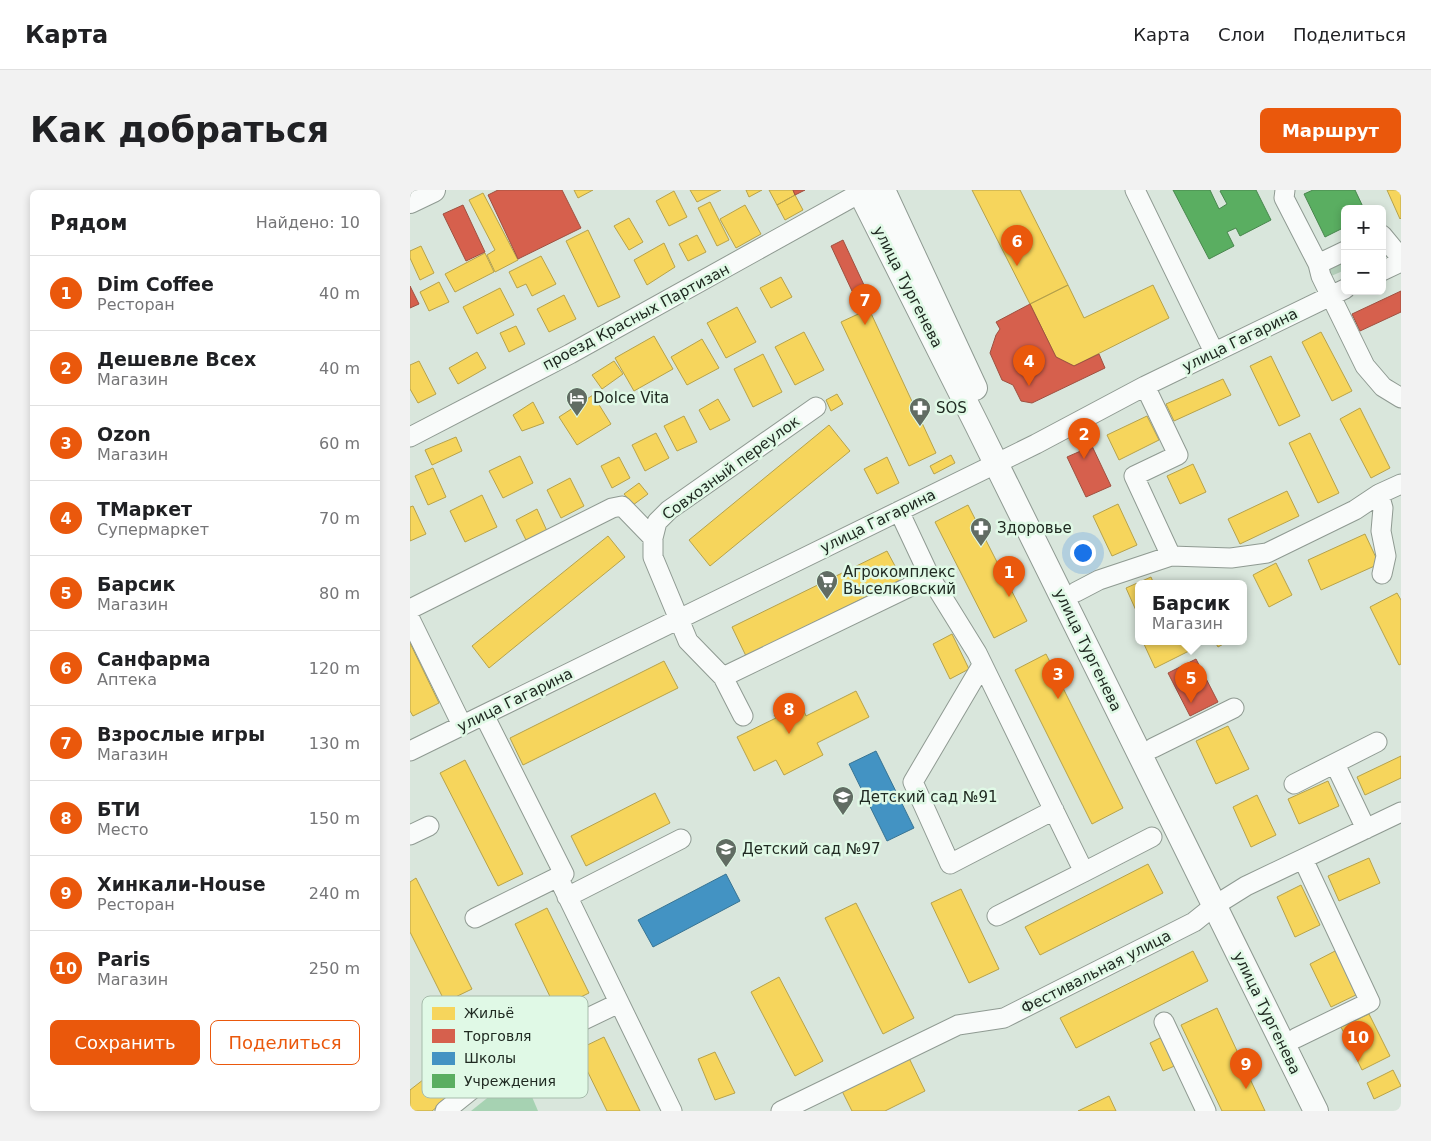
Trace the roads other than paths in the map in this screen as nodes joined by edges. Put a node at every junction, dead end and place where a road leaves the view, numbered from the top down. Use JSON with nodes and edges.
{"nodes":[{"id":1,"x":433,"y":190,"type":"edge"},
{"id":2,"x":1135,"y":190,"type":"edge"},
{"id":3,"x":1285,"y":190,"type":"edge"},
{"id":4,"x":867,"y":191,"type":"edge"},
{"id":5,"x":410,"y":201,"type":"edge"},
{"id":6,"x":1386,"y":240,"type":"edge"},
{"id":7,"x":1341,"y":253,"type":"edge"},
{"id":8,"x":1401,"y":258,"type":"edge"},
{"id":9,"x":1401,"y":262,"type":"edge"},
{"id":10,"x":1318,"y":264,"type":"junction"},
{"id":11,"x":1386,"y":269,"type":"edge"},
{"id":12,"x":1338,"y":292,"type":"edge"},
{"id":13,"x":1214,"y":352,"type":"junction"},
{"id":14,"x":1145,"y":386,"type":"junction"},
{"id":15,"x":1401,"y":398,"type":"edge"},
{"id":16,"x":816,"y":407,"type":"dead end"},
{"id":17,"x":410,"y":437,"type":"edge"},
{"id":18,"x":1002,"y":460,"type":"junction"},
{"id":19,"x":1401,"y":484,"type":"edge"},
{"id":20,"x":1379,"y":494,"type":"junction"},
{"id":21,"x":899,"y":511,"type":"junction"},
{"id":22,"x":653,"y":538,"type":"junction"},
{"id":23,"x":1172,"y":556,"type":"junction"},
{"id":24,"x":1382,"y":574,"type":"dead end"},
{"id":25,"x":930,"y":576,"type":"junction"},
{"id":26,"x":1076,"y":592,"type":"junction"},
{"id":27,"x":410,"y":609,"type":"edge"},
{"id":28,"x":410,"y":619,"type":"edge"},
{"id":29,"x":679,"y":619,"type":"junction"},
{"id":30,"x":982,"y":665,"type":"junction"},
{"id":31,"x":724,"y":677,"type":"junction"},
{"id":32,"x":1234,"y":708,"type":"dead end"},
{"id":33,"x":484,"y":715,"type":"junction"},
{"id":34,"x":743,"y":716,"type":"dead end"},
{"id":35,"x":462,"y":725,"type":"junction"},
{"id":36,"x":1378,"y":742,"type":"dead end"},
{"id":37,"x":1153,"y":748,"type":"junction"},
{"id":38,"x":410,"y":751,"type":"edge"},
{"id":39,"x":1335,"y":764,"type":"junction"},
{"id":40,"x":1294,"y":784,"type":"dead end"},
{"id":41,"x":1054,"y":810,"type":"junction"},
{"id":42,"x":1401,"y":812,"type":"edge"},
{"id":43,"x":429,"y":826,"type":"dead end"},
{"id":44,"x":1366,"y":829,"type":"junction"},
{"id":45,"x":410,"y":835,"type":"edge"},
{"id":46,"x":1152,"y":838,"type":"dead end"},
{"id":47,"x":681,"y":839,"type":"dead end"},
{"id":48,"x":1304,"y":859,"type":"junction"},
{"id":49,"x":1084,"y":872,"type":"junction"},
{"id":50,"x":558,"y":877,"type":"junction"},
{"id":51,"x":567,"y":897,"type":"junction"},
{"id":52,"x":1220,"y":901,"type":"junction"},
{"id":53,"x":997,"y":916,"type":"dead end"},
{"id":54,"x":475,"y":918,"type":"dead end"},
{"id":55,"x":619,"y":1003,"type":"junction"},
{"id":56,"x":588,"y":1018,"type":"edge"},
{"id":57,"x":1164,"y":1022,"type":"dead end"},
{"id":58,"x":1296,"y":1038,"type":"junction"},
{"id":59,"x":461,"y":1098,"type":"edge"},
{"id":60,"x":445,"y":1111,"type":"edge"},
{"id":61,"x":672,"y":1111,"type":"edge"},
{"id":62,"x":781,"y":1111,"type":"edge"},
{"id":63,"x":1206,"y":1111,"type":"edge"},
{"id":64,"x":1316,"y":1111,"type":"edge"},
{"id":65,"x":1332,"y":1111,"type":"edge"}],
"edges":[{"from":1,"to":5,"type":"main road"},
{"from":2,"to":13,"type":"street"},
{"from":3,"to":10,"type":"street"},
{"from":4,"to":17,"type":"street","name":"проезд Красных Партизан"},
{"from":4,"to":18,"type":"main road","name":"улица Тургенева"},
{"from":6,"to":8,"type":"street"},
{"from":7,"to":10,"type":"street"},
{"from":9,"to":11,"type":"street"},
{"from":10,"to":12,"type":"street"},
{"from":12,"to":13,"type":"street","name":"улица Гагарина"},
{"from":12,"to":15,"type":"street"},
{"from":13,"to":14,"type":"street","name":"улица Гагарина"},
{"from":14,"to":18,"type":"street","name":"улица Гагарина"},
{"from":14,"to":23,"type":"street"},
{"from":16,"to":22,"type":"street","name":"Совхозный переулок"},
{"from":18,"to":21,"type":"street","name":"улица Гагарина"},
{"from":18,"to":26,"type":"main road","name":"улица Тургенева"},
{"from":18,"to":52,"type":"main road","name":"улица Тургенева"},
{"from":19,"to":20,"type":"street"},
{"from":20,"to":23,"type":"street"},
{"from":20,"to":24,"type":"street"},
{"from":21,"to":25,"type":"street"},
{"from":21,"to":29,"type":"street","name":"улица Гагарина"},
{"from":22,"to":27,"type":"street"},
{"from":22,"to":29,"type":"street","name":"Совхозный переулок"},
{"from":23,"to":26,"type":"street"},
{"from":25,"to":30,"type":"street"},
{"from":25,"to":31,"type":"street"},
{"from":26,"to":37,"type":"main road","name":"улица Тургенева"},
{"from":28,"to":35,"type":"street"},
{"from":29,"to":31,"type":"street","name":"Совхозный переулок"},
{"from":29,"to":33,"type":"street","name":"улица Гагарина"},
{"from":30,"to":41,"type":"street"},
{"from":30,"to":41,"type":"street"},
{"from":31,"to":34,"type":"street","name":"Совхозный переулок"},
{"from":32,"to":37,"type":"street"},
{"from":33,"to":35,"type":"street","name":"улица Гагарина"},
{"from":33,"to":50,"type":"street"},
{"from":35,"to":38,"type":"street","name":"улица Гагарина"},
{"from":36,"to":39,"type":"street"},
{"from":37,"to":52,"type":"main road","name":"улица Тургенева"},
{"from":39,"to":40,"type":"street"},
{"from":39,"to":44,"type":"street"},
{"from":41,"to":49,"type":"street"},
{"from":42,"to":44,"type":"street","name":"Фестивальная улица"},
{"from":43,"to":45,"type":"street"},
{"from":44,"to":48,"type":"street","name":"Фестивальная улица"},
{"from":46,"to":49,"type":"street"},
{"from":47,"to":51,"type":"street"},
{"from":48,"to":52,"type":"street","name":"Фестивальная улица"},
{"from":48,"to":58,"type":"street"},
{"from":49,"to":53,"type":"street"},
{"from":50,"to":51,"type":"street"},
{"from":50,"to":54,"type":"street"},
{"from":51,"to":55,"type":"street"},
{"from":52,"to":58,"type":"main road","name":"улица Тургенева"},
{"from":52,"to":62,"type":"street","name":"Фестивальная улица"},
{"from":52,"to":64,"type":"main road","name":"улица Тургенева"},
{"from":55,"to":56,"type":"street"},
{"from":55,"to":61,"type":"street"},
{"from":57,"to":63,"type":"street"},
{"from":58,"to":65,"type":"main road","name":"улица Тургенева"},
{"from":59,"to":60,"type":"street"}]}
